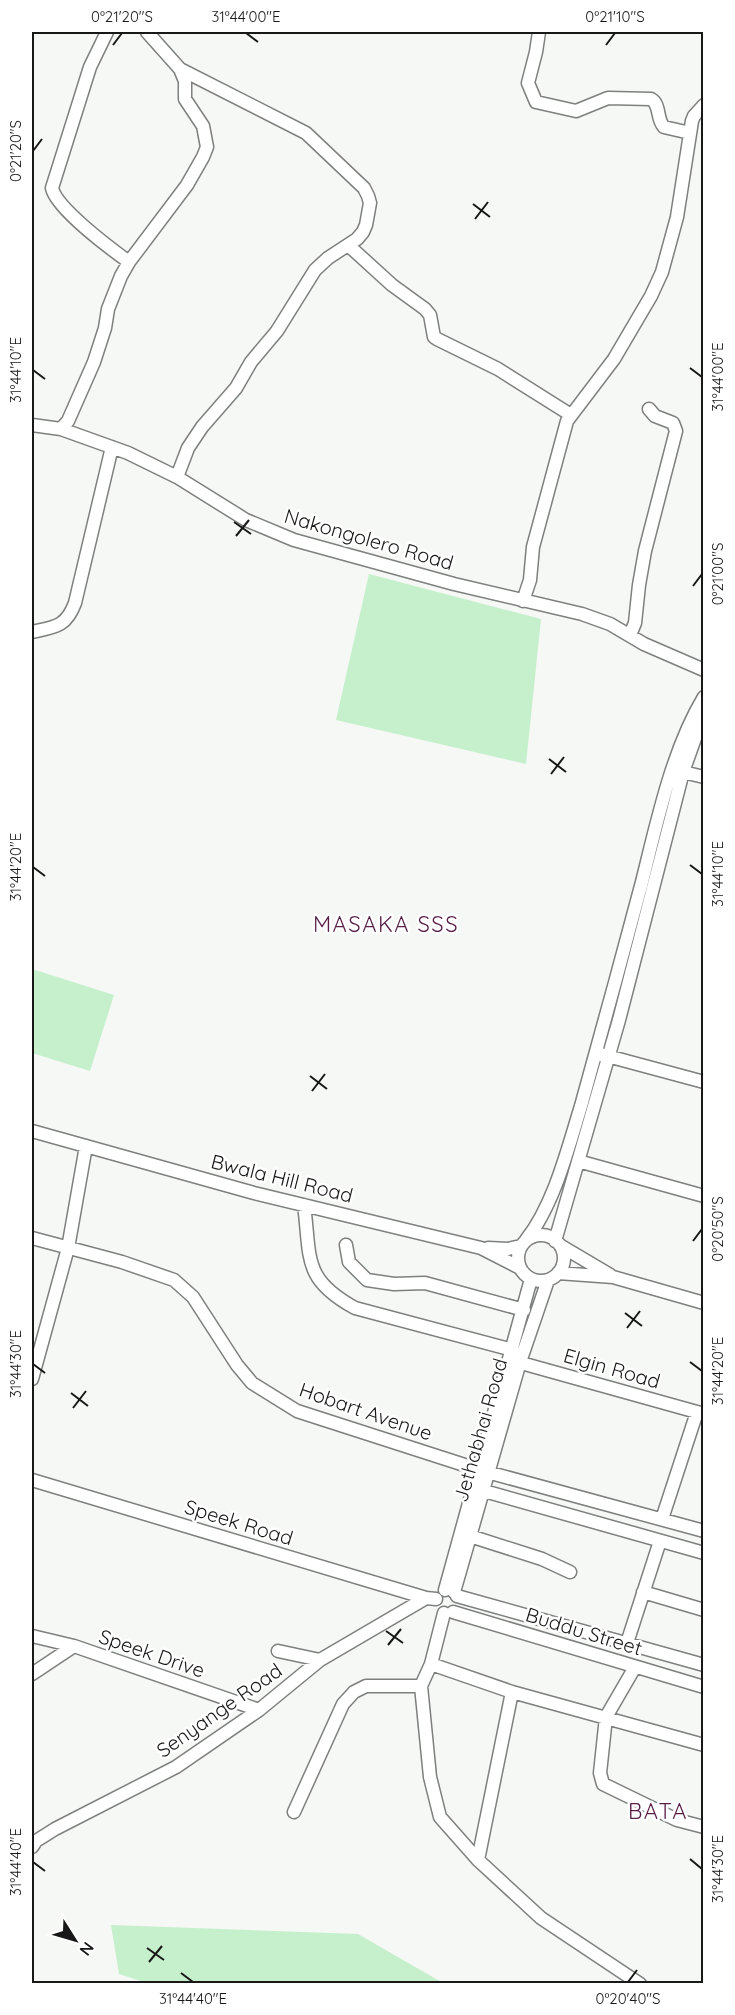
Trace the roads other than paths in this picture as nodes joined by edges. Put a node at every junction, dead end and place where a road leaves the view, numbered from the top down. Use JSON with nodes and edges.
{"nodes":[{"id":1,"x":107,"y":32,"type":"edge"},
{"id":2,"x":147,"y":32,"type":"edge"},
{"id":3,"x":539,"y":32,"type":"edge"},
{"id":4,"x":180,"y":69,"type":"junction"},
{"id":5,"x":704,"y":105,"type":"edge"},
{"id":6,"x":690,"y":133,"type":"junction"},
{"id":7,"x":348,"y":245,"type":"junction"},
{"id":8,"x":129,"y":262,"type":"junction"},
{"id":9,"x":649,"y":409,"type":"dead end"},
{"id":10,"x":571,"y":415,"type":"junction"},
{"id":11,"x":32,"y":425,"type":"edge"},
{"id":12,"x":62,"y":429,"type":"junction"},
{"id":13,"x":112,"y":447,"type":"junction"},
{"id":14,"x":177,"y":477,"type":"junction"},
{"id":15,"x":523,"y":601,"type":"junction"},
{"id":16,"x":32,"y":632,"type":"edge"},
{"id":17,"x":630,"y":635,"type":"junction"},
{"id":18,"x":704,"y":670,"type":"edge"},
{"id":19,"x":704,"y":697,"type":"edge"},
{"id":20,"x":704,"y":720,"type":"edge"},
{"id":21,"x":683,"y":772,"type":"junction"},
{"id":22,"x":704,"y":777,"type":"edge"},
{"id":23,"x":602,"y":1055,"type":"junction"},
{"id":24,"x":704,"y":1082,"type":"edge"},
{"id":25,"x":32,"y":1131,"type":"edge"},
{"id":26,"x":86,"y":1146,"type":"junction"},
{"id":27,"x":578,"y":1161,"type":"junction"},
{"id":28,"x":704,"y":1196,"type":"edge"},
{"id":29,"x":304,"y":1205,"type":"junction"},
{"id":30,"x":32,"y":1238,"type":"edge"},
{"id":31,"x":524,"y":1243,"type":"junction"},
{"id":32,"x":558,"y":1244,"type":"junction"},
{"id":33,"x":346,"y":1245,"type":"dead end"},
{"id":34,"x":68,"y":1248,"type":"junction"},
{"id":35,"x":480,"y":1248,"type":"junction"},
{"id":36,"x":520,"y":1268,"type":"junction"},
{"id":37,"x":553,"y":1276,"type":"junction"},
{"id":38,"x":614,"y":1277,"type":"junction"},
{"id":39,"x":531,"y":1279,"type":"junction"},
{"id":40,"x":704,"y":1303,"type":"edge"},
{"id":41,"x":524,"y":1310,"type":"junction"},
{"id":42,"x":514,"y":1358,"type":"junction"},
{"id":43,"x":34,"y":1360,"type":"edge"},
{"id":44,"x":32,"y":1379,"type":"edge"},
{"id":45,"x":700,"y":1413,"type":"edge"},
{"id":46,"x":484,"y":1472,"type":"junction"},
{"id":47,"x":32,"y":1480,"type":"edge"},
{"id":48,"x":479,"y":1489,"type":"junction"},
{"id":49,"x":662,"y":1520,"type":"junction"},
{"id":50,"x":704,"y":1531,"type":"edge"},
{"id":51,"x":470,"y":1536,"type":"junction"},
{"id":52,"x":660,"y":1541,"type":"junction"},
{"id":53,"x":704,"y":1553,"type":"edge"},
{"id":54,"x":570,"y":1572,"type":"dead end"},
{"id":55,"x":644,"y":1592,"type":"junction"},
{"id":56,"x":443,"y":1595,"type":"junction"},
{"id":57,"x":704,"y":1610,"type":"edge"},
{"id":58,"x":449,"y":1612,"type":"junction"},
{"id":59,"x":32,"y":1636,"type":"edge"},
{"id":60,"x":627,"y":1643,"type":"junction"},
{"id":61,"x":74,"y":1646,"type":"junction"},
{"id":62,"x":278,"y":1651,"type":"dead end"},
{"id":63,"x":320,"y":1660,"type":"junction"},
{"id":64,"x":431,"y":1664,"type":"junction"},
{"id":65,"x":704,"y":1665,"type":"edge"},
{"id":66,"x":635,"y":1667,"type":"junction"},
{"id":67,"x":32,"y":1674,"type":"edge"},
{"id":68,"x":421,"y":1686,"type":"junction"},
{"id":69,"x":704,"y":1687,"type":"edge"},
{"id":70,"x":512,"y":1692,"type":"junction"},
{"id":71,"x":259,"y":1710,"type":"junction"},
{"id":72,"x":606,"y":1717,"type":"junction"},
{"id":73,"x":704,"y":1745,"type":"edge"},
{"id":74,"x":294,"y":1812,"type":"dead end"},
{"id":75,"x":704,"y":1827,"type":"edge"},
{"id":76,"x":32,"y":1847,"type":"edge"},
{"id":77,"x":478,"y":1860,"type":"junction"},
{"id":78,"x":640,"y":1983,"type":"edge"}],
"edges":[{"from":1,"to":8,"type":"street"},
{"from":2,"to":4,"type":"street"},
{"from":3,"to":6,"type":"street"},
{"from":4,"to":7,"type":"street"},
{"from":4,"to":8,"type":"street"},
{"from":5,"to":6,"type":"street"},
{"from":6,"to":10,"type":"street"},
{"from":7,"to":10,"type":"street"},
{"from":7,"to":14,"type":"street"},
{"from":8,"to":12,"type":"street"},
{"from":9,"to":17,"type":"street"},
{"from":10,"to":15,"type":"street"},
{"from":11,"to":12,"type":"street","name":"Nakongolero Road"},
{"from":12,"to":13,"type":"street","name":"Nakongolero Road"},
{"from":13,"to":14,"type":"street","name":"Nakongolero Road"},
{"from":13,"to":16,"type":"street"},
{"from":14,"to":15,"type":"street","name":"Nakongolero Road"},
{"from":15,"to":17,"type":"street","name":"Nakongolero Road"},
{"from":17,"to":18,"type":"street","name":"Nakongolero Road"},
{"from":19,"to":23,"type":"street"},
{"from":20,"to":21,"type":"street"},
{"from":21,"to":22,"type":"street"},
{"from":21,"to":23,"type":"street"},
{"from":23,"to":24,"type":"street"},
{"from":23,"to":27,"type":"street"},
{"from":23,"to":31,"type":"street"},
{"from":25,"to":26,"type":"street","name":"Bwala Hill Road"},
{"from":26,"to":29,"type":"street","name":"Bwala Hill Road"},
{"from":26,"to":34,"type":"street"},
{"from":27,"to":28,"type":"street"},
{"from":27,"to":32,"type":"street"},
{"from":29,"to":35,"type":"street","name":"Bwala Hill Road"},
{"from":29,"to":42,"type":"street","name":"Elgin Road"},
{"from":30,"to":34,"type":"street","name":"Hobart Avenue"},
{"from":31,"to":32,"type":"street"},
{"from":31,"to":35,"type":"street"},
{"from":31,"to":36,"type":"street"},
{"from":32,"to":37,"type":"street"},
{"from":32,"to":38,"type":"street"},
{"from":33,"to":41,"type":"street"},
{"from":34,"to":43,"type":"street"},
{"from":34,"to":46,"type":"street","name":"Hobart Avenue"},
{"from":35,"to":36,"type":"street","name":"Bwala Hill Road"},
{"from":36,"to":39,"type":"street"},
{"from":37,"to":38,"type":"street"},
{"from":37,"to":39,"type":"street"},
{"from":37,"to":42,"type":"street","name":"Jethabhai Road"},
{"from":38,"to":40,"type":"street"},
{"from":39,"to":41,"type":"street","name":"Jethabhai Road"},
{"from":41,"to":42,"type":"street","name":"Jethabhai Road"},
{"from":42,"to":45,"type":"street","name":"Elgin Road"},
{"from":42,"to":46,"type":"street","name":"Jethabhai Road"},
{"from":43,"to":44,"type":"street"},
{"from":45,"to":49,"type":"street"},
{"from":46,"to":48,"type":"street","name":"Jethabhai Road"},
{"from":46,"to":49,"type":"street","name":"Hobart Avenue"},
{"from":47,"to":56,"type":"street","name":"Speek Road"},
{"from":48,"to":51,"type":"street","name":"Jethabhai Road"},
{"from":48,"to":52,"type":"street"},
{"from":48,"to":56,"type":"street","name":"Jethabhai Road"},
{"from":49,"to":50,"type":"street","name":"Hobart Avenue"},
{"from":51,"to":54,"type":"street"},
{"from":51,"to":56,"type":"street","name":"Jethabhai Road"},
{"from":52,"to":53,"type":"street"},
{"from":52,"to":55,"type":"street"},
{"from":55,"to":57,"type":"street"},
{"from":55,"to":60,"type":"street"},
{"from":56,"to":58,"type":"street"},
{"from":56,"to":58,"type":"street"},
{"from":56,"to":60,"type":"street","name":"Speek Road"},
{"from":56,"to":63,"type":"street","name":"Senyange Road"},
{"from":58,"to":64,"type":"street"},
{"from":58,"to":66,"type":"street","name":"Buddu Street"},
{"from":59,"to":61,"type":"street","name":"Speek Drive"},
{"from":60,"to":65,"type":"street","name":"Speek Road"},
{"from":61,"to":67,"type":"street"},
{"from":61,"to":71,"type":"street","name":"Speek Drive"},
{"from":62,"to":63,"type":"street"},
{"from":63,"to":71,"type":"street","name":"Senyange Road"},
{"from":64,"to":68,"type":"street"},
{"from":64,"to":70,"type":"street"},
{"from":66,"to":69,"type":"street","name":"Buddu Street"},
{"from":66,"to":72,"type":"street"},
{"from":68,"to":74,"type":"street"},
{"from":68,"to":77,"type":"street"},
{"from":70,"to":72,"type":"street"},
{"from":70,"to":77,"type":"street"},
{"from":71,"to":76,"type":"street","name":"Senyange Road"},
{"from":72,"to":73,"type":"street"},
{"from":72,"to":75,"type":"street"},
{"from":77,"to":78,"type":"street"}]}
